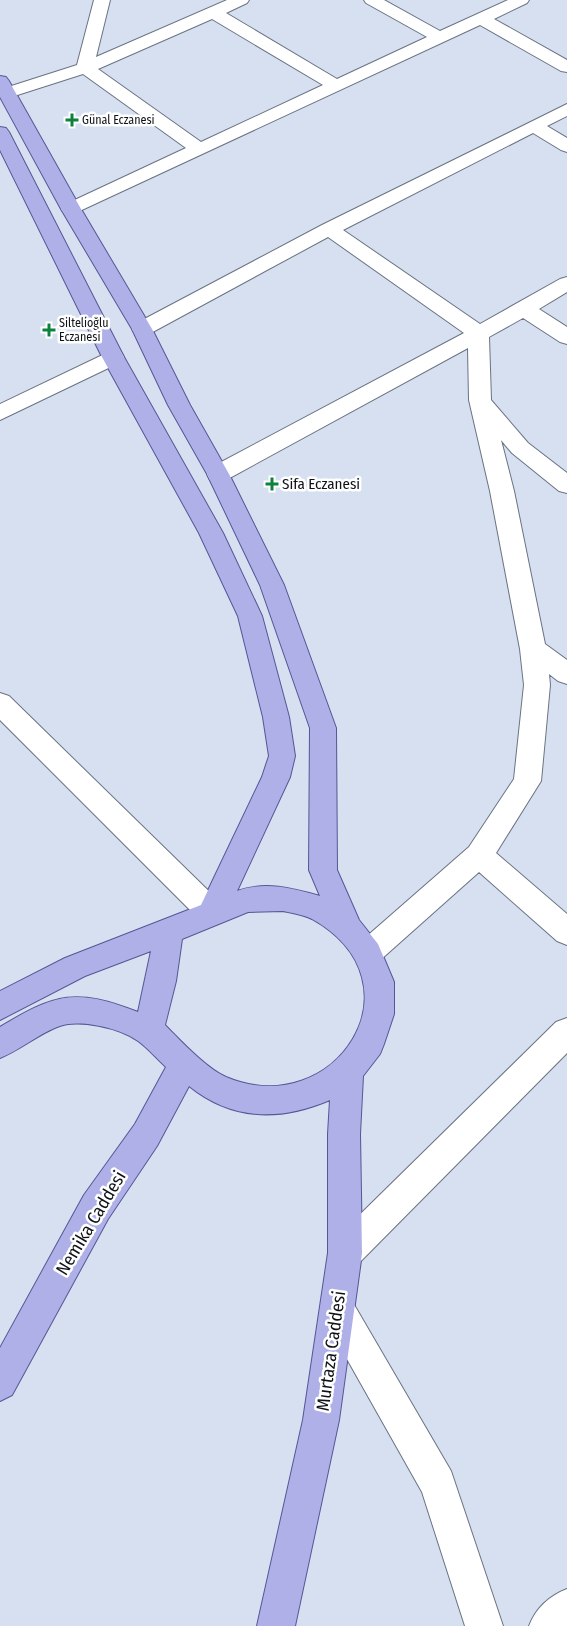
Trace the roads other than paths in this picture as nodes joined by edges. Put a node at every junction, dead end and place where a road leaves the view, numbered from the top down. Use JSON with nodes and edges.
{"nodes":[{"id":1,"x":102,"y":0,"type":"edge"},
{"id":2,"x":241,"y":0,"type":"edge"},
{"id":3,"x":372,"y":0,"type":"edge"},
{"id":4,"x":522,"y":0,"type":"edge"},
{"id":5,"x":213,"y":12,"type":"junction"},
{"id":6,"x":480,"y":18,"type":"junction"},
{"id":7,"x":438,"y":37,"type":"junction"},
{"id":8,"x":567,"y":67,"type":"edge"},
{"id":9,"x":85,"y":68,"type":"junction"},
{"id":10,"x":335,"y":85,"type":"junction"},
{"id":11,"x":4,"y":87,"type":"edge"},
{"id":12,"x":567,"y":109,"type":"edge"},
{"id":13,"x":533,"y":126,"type":"junction"},
{"id":14,"x":0,"y":132,"type":"edge"},
{"id":15,"x":567,"y":146,"type":"edge"},
{"id":16,"x":199,"y":148,"type":"junction"},
{"id":17,"x":71,"y":209,"type":"junction"},
{"id":18,"x":328,"y":229,"type":"junction"},
{"id":19,"x":567,"y":283,"type":"edge"},
{"id":20,"x":524,"y":309,"type":"junction"},
{"id":21,"x":142,"y":329,"type":"junction"},
{"id":22,"x":478,"y":333,"type":"junction"},
{"id":23,"x":567,"y":338,"type":"edge"},
{"id":24,"x":113,"y":357,"type":"junction"},
{"id":25,"x":480,"y":400,"type":"junction"},
{"id":26,"x":0,"y":413,"type":"edge"},
{"id":27,"x":218,"y":474,"type":"junction"},
{"id":28,"x":567,"y":485,"type":"edge"},
{"id":29,"x":533,"y":649,"type":"junction"},
{"id":30,"x":567,"y":674,"type":"edge"},
{"id":31,"x":0,"y":703,"type":"edge"},
{"id":32,"x":479,"y":855,"type":"junction"},
{"id":33,"x":212,"y":912,"type":"junction"},
{"id":34,"x":348,"y":928,"type":"junction"},
{"id":35,"x":168,"y":931,"type":"junction"},
{"id":36,"x":567,"y":932,"type":"edge"},
{"id":37,"x":368,"y":953,"type":"junction"},
{"id":38,"x":0,"y":1006,"type":"edge"},
{"id":39,"x":148,"y":1030,"type":"junction"},
{"id":40,"x":567,"y":1032,"type":"edge"},
{"id":41,"x":0,"y":1044,"type":"edge"},
{"id":42,"x":184,"y":1064,"type":"junction"},
{"id":43,"x":348,"y":1071,"type":"junction"},
{"id":44,"x":345,"y":1253,"type":"junction"},
{"id":45,"x":337,"y":1308,"type":"junction"},
{"id":46,"x":0,"y":1383,"type":"edge"},
{"id":47,"x":567,"y":1608,"type":"edge"},
{"id":48,"x":276,"y":1626,"type":"edge"},
{"id":49,"x":484,"y":1626,"type":"edge"},
{"id":50,"x":548,"y":1626,"type":"edge"}],
"edges":[{"from":1,"to":9,"type":"street"},
{"from":2,"to":5,"type":"street"},
{"from":3,"to":7,"type":"street"},
{"from":4,"to":6,"type":"street"},
{"from":5,"to":9,"type":"street"},
{"from":5,"to":10,"type":"street"},
{"from":6,"to":7,"type":"street"},
{"from":6,"to":8,"type":"street"},
{"from":7,"to":10,"type":"street"},
{"from":9,"to":11,"type":"street"},
{"from":9,"to":16,"type":"street"},
{"from":10,"to":16,"type":"street"},
{"from":11,"to":17,"type":"main road"},
{"from":12,"to":13,"type":"street"},
{"from":13,"to":15,"type":"street"},
{"from":13,"to":18,"type":"street"},
{"from":14,"to":24,"type":"main road"},
{"from":16,"to":17,"type":"street"},
{"from":17,"to":21,"type":"main road"},
{"from":18,"to":21,"type":"street"},
{"from":18,"to":22,"type":"street"},
{"from":19,"to":20,"type":"street"},
{"from":20,"to":22,"type":"street"},
{"from":20,"to":23,"type":"street"},
{"from":21,"to":27,"type":"main road"},
{"from":22,"to":25,"type":"street"},
{"from":22,"to":27,"type":"street"},
{"from":24,"to":26,"type":"street"},
{"from":24,"to":33,"type":"main road"},
{"from":25,"to":28,"type":"street"},
{"from":25,"to":29,"type":"street"},
{"from":27,"to":34,"type":"main road"},
{"from":29,"to":30,"type":"street"},
{"from":29,"to":32,"type":"street"},
{"from":31,"to":33,"type":"street"},
{"from":32,"to":36,"type":"street"},
{"from":32,"to":37,"type":"street"},
{"from":33,"to":34,"type":"main road"},
{"from":33,"to":35,"type":"main road"},
{"from":34,"to":37,"type":"main road"},
{"from":35,"to":38,"type":"main road"},
{"from":35,"to":39,"type":"main road"},
{"from":37,"to":43,"type":"main road"},
{"from":39,"to":41,"type":"main road"},
{"from":39,"to":42,"type":"main road"},
{"from":40,"to":44,"type":"street"},
{"from":42,"to":43,"type":"main road"},
{"from":42,"to":46,"type":"main road","name":"Nemika Caddesi"},
{"from":43,"to":44,"type":"main road","name":"Murtaza Caddesi"},
{"from":44,"to":45,"type":"main road","name":"Murtaza Caddesi"},
{"from":45,"to":48,"type":"main road","name":"Murtaza Caddesi"},
{"from":45,"to":49,"type":"street"},
{"from":47,"to":50,"type":"street"}]}
